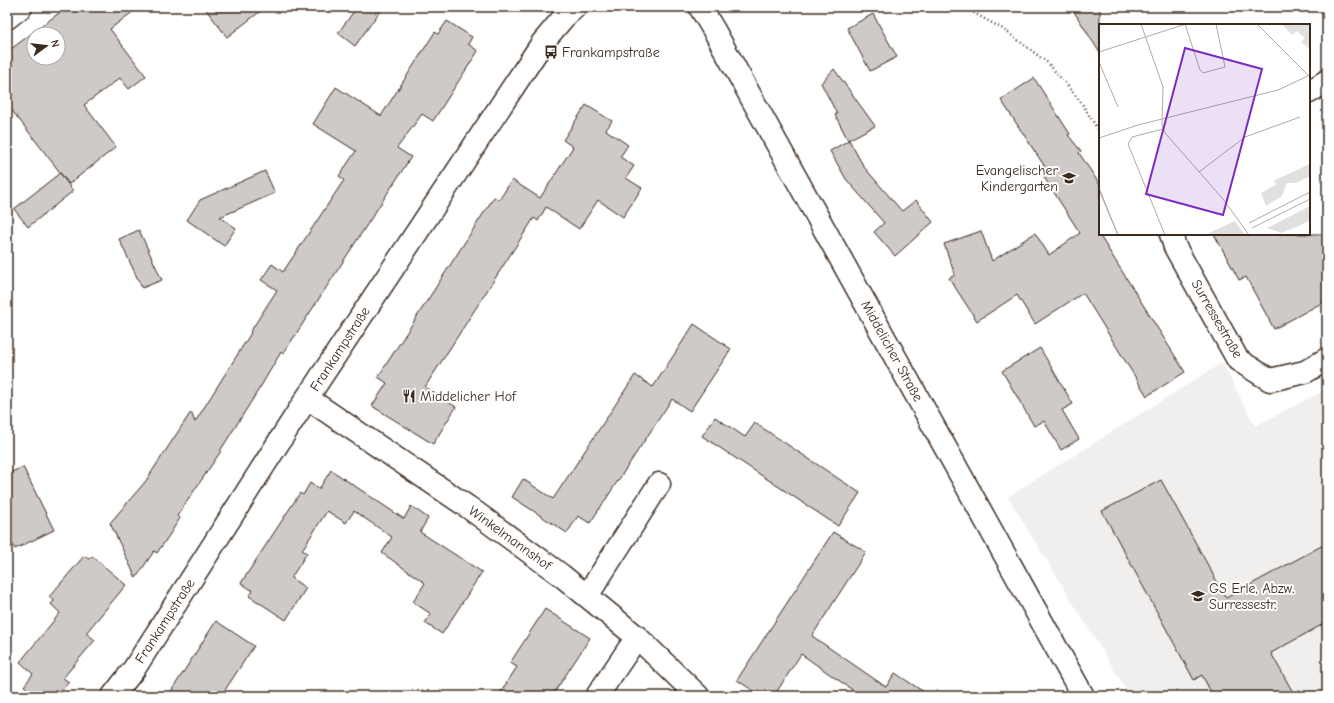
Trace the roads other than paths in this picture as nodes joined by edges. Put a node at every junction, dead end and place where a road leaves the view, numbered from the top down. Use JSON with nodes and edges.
{"nodes":[{"id":1,"x":21,"y":7,"type":"edge"},
{"id":2,"x":575,"y":7,"type":"edge"},
{"id":3,"x":700,"y":7,"type":"edge"},
{"id":4,"x":7,"y":18,"type":"edge"},
{"id":5,"x":1327,"y":81,"type":"edge"},
{"id":6,"x":1310,"y":91,"type":"edge"},
{"id":7,"x":1170,"y":235,"type":"edge"},
{"id":8,"x":1327,"y":359,"type":"edge"},
{"id":9,"x":307,"y":398,"type":"junction"},
{"id":10,"x":659,"y":484,"type":"dead end"},
{"id":11,"x":587,"y":596,"type":"junction"},
{"id":12,"x":637,"y":637,"type":"junction"},
{"id":13,"x":113,"y":696,"type":"edge"},
{"id":14,"x":597,"y":696,"type":"edge"},
{"id":15,"x":698,"y":696,"type":"edge"},
{"id":16,"x":1083,"y":696,"type":"edge"}],
"edges":[{"from":1,"to":4,"type":"street"},
{"from":2,"to":9,"type":"street","name":"Frankampstraße"},
{"from":3,"to":16,"type":"street","name":"Middelicher Straße"},
{"from":5,"to":6,"type":"street"},
{"from":7,"to":8,"type":"street","name":"Surressestraße"},
{"from":9,"to":11,"type":"street","name":"Winkelmannshof"},
{"from":9,"to":13,"type":"street","name":"Frankampstraße"},
{"from":10,"to":11,"type":"street"},
{"from":11,"to":12,"type":"street","name":"Winkelmannshof"},
{"from":12,"to":14,"type":"street"},
{"from":12,"to":15,"type":"street","name":"Winkelmannshof"}]}
